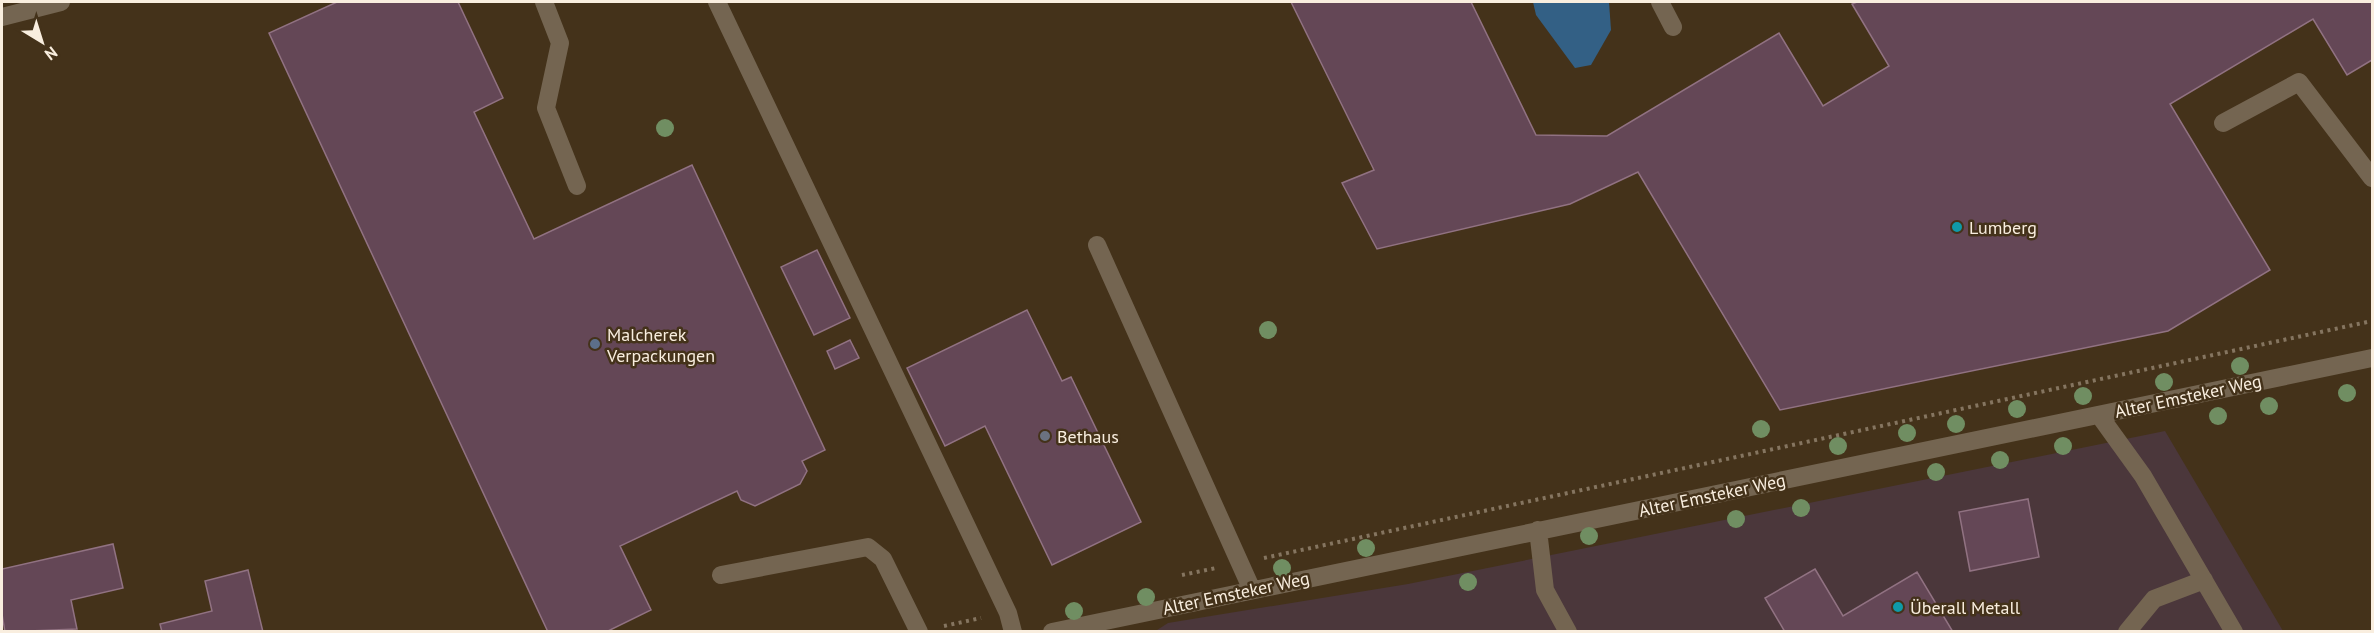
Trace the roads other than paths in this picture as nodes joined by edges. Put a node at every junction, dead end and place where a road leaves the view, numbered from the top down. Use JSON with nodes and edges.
{"nodes":[{"id":1,"x":61,"y":2,"type":"edge"},
{"id":2,"x":544,"y":2,"type":"edge"},
{"id":3,"x":717,"y":2,"type":"edge"},
{"id":4,"x":1660,"y":2,"type":"edge"},
{"id":5,"x":2,"y":16,"type":"edge"},
{"id":6,"x":1673,"y":27,"type":"dead end"},
{"id":7,"x":2223,"y":123,"type":"dead end"},
{"id":8,"x":2373,"y":178,"type":"edge"},
{"id":9,"x":577,"y":186,"type":"dead end"},
{"id":10,"x":1097,"y":245,"type":"dead end"},
{"id":11,"x":2373,"y":358,"type":"edge"},
{"id":12,"x":2099,"y":415,"type":"junction"},
{"id":13,"x":1538,"y":530,"type":"junction"},
{"id":14,"x":721,"y":575,"type":"dead end"},
{"id":15,"x":2204,"y":580,"type":"junction"},
{"id":16,"x":1252,"y":590,"type":"junction"},
{"id":17,"x":1122,"y":624,"type":"edge"},
{"id":18,"x":919,"y":631,"type":"edge"},
{"id":19,"x":1013,"y":632,"type":"edge"},
{"id":20,"x":1052,"y":632,"type":"edge"},
{"id":21,"x":1569,"y":632,"type":"edge"},
{"id":22,"x":2127,"y":632,"type":"edge"},
{"id":23,"x":2234,"y":632,"type":"edge"}],
"edges":[{"from":1,"to":5,"type":"street"},
{"from":2,"to":9,"type":"street"},
{"from":3,"to":19,"type":"street"},
{"from":4,"to":6,"type":"street"},
{"from":7,"to":8,"type":"street"},
{"from":10,"to":16,"type":"street"},
{"from":11,"to":12,"type":"street","name":"Alter Emsteker Weg"},
{"from":12,"to":13,"type":"street","name":"Alter Emsteker Weg"},
{"from":12,"to":15,"type":"street"},
{"from":13,"to":16,"type":"street","name":"Alter Emsteker Weg"},
{"from":13,"to":21,"type":"street"},
{"from":14,"to":18,"type":"street"},
{"from":15,"to":22,"type":"street"},
{"from":15,"to":23,"type":"street"},
{"from":16,"to":17,"type":"street","name":"Alter Emsteker Weg"},
{"from":17,"to":20,"type":"street","name":"Alter Emsteker Weg"}]}
